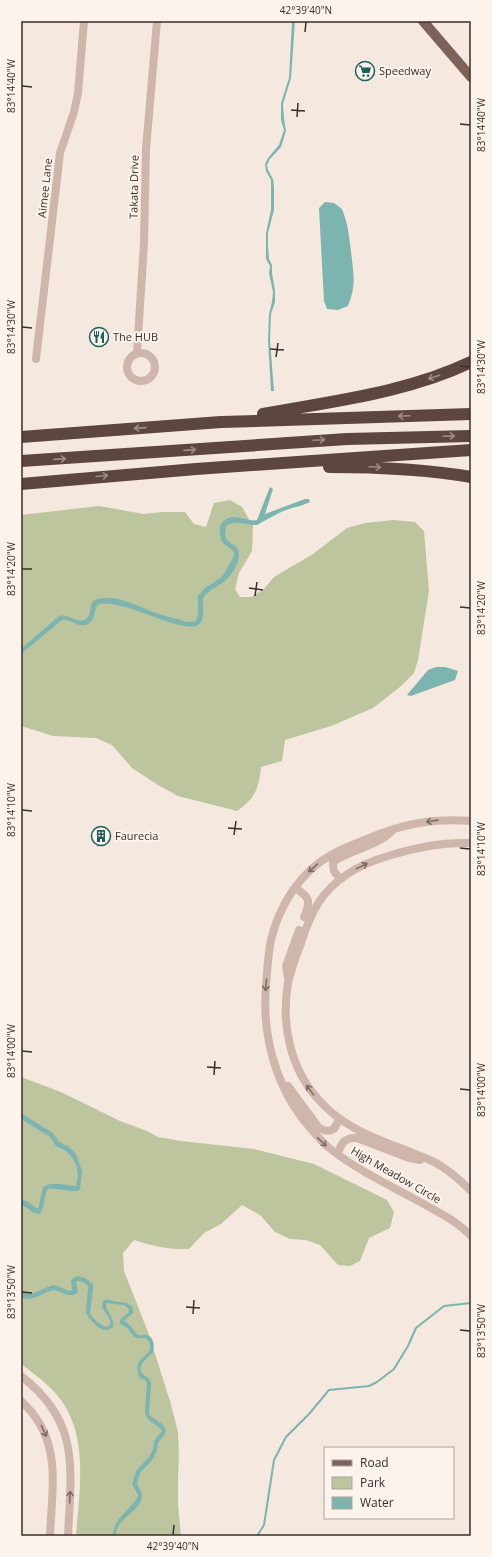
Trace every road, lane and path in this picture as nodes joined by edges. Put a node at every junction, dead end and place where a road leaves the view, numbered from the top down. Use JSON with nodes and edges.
{"nodes":[{"id":1,"x":84,"y":21,"type":"edge"},
{"id":2,"x":157,"y":21,"type":"edge"},
{"id":3,"x":423,"y":21,"type":"edge"},
{"id":4,"x":471,"y":77,"type":"edge"},
{"id":5,"x":137,"y":353,"type":"dead end"},
{"id":6,"x":36,"y":359,"type":"dead end"},
{"id":7,"x":471,"y":362,"type":"edge"},
{"id":8,"x":471,"y":414,"type":"edge"},
{"id":9,"x":221,"y":422,"type":"junction"},
{"id":10,"x":471,"y":436,"type":"edge"},
{"id":11,"x":21,"y":437,"type":"edge"},
{"id":12,"x":471,"y":450,"type":"edge"},
{"id":13,"x":21,"y":461,"type":"edge"},
{"id":14,"x":196,"y":469,"type":"junction"},
{"id":15,"x":471,"y":477,"type":"edge"},
{"id":16,"x":21,"y":484,"type":"edge"},
{"id":17,"x":471,"y":821,"type":"edge"},
{"id":18,"x":395,"y":828,"type":"junction"},
{"id":19,"x":471,"y":839,"type":"edge"},
{"id":20,"x":459,"y":843,"type":"junction"},
{"id":21,"x":471,"y":843,"type":"edge"},
{"id":22,"x":342,"y":878,"type":"junction"},
{"id":23,"x":295,"y":888,"type":"junction"},
{"id":24,"x":288,"y":983,"type":"junction"},
{"id":25,"x":281,"y":1080,"type":"junction"},
{"id":26,"x":339,"y":1120,"type":"junction"},
{"id":27,"x":338,"y":1154,"type":"junction"},
{"id":28,"x":436,"y":1163,"type":"junction"},
{"id":29,"x":471,"y":1191,"type":"edge"},
{"id":30,"x":471,"y":1236,"type":"edge"},
{"id":31,"x":21,"y":1376,"type":"edge"},
{"id":32,"x":21,"y":1401,"type":"edge"},
{"id":33,"x":50,"y":1536,"type":"edge"},
{"id":34,"x":68,"y":1536,"type":"edge"}],
"edges":[{"from":1,"to":6,"type":"street","name":"Aimee Lane"},
{"from":2,"to":5,"type":"street","name":"Takata Drive"},
{"from":3,"to":4,"type":"main road"},
{"from":7,"to":9,"type":"highway","one_way":true},
{"from":8,"to":9,"type":"highway","one_way":true},
{"from":9,"to":11,"type":"highway","one_way":true},
{"from":13,"to":10,"type":"highway","one_way":true},
{"from":12,"to":14,"type":"highway"},
{"from":14,"to":15,"type":"highway","one_way":true},
{"from":16,"to":14,"type":"highway","one_way":true},
{"from":17,"to":18,"type":"street","name":"High Meadow Circle","one_way":true},
{"from":18,"to":22,"type":"street"},
{"from":18,"to":23,"type":"street","name":"High Meadow Circle","one_way":true},
{"from":19,"to":20,"type":"street"},
{"from":20,"to":21,"type":"street","name":"High Meadow Circle"},
{"from":22,"to":20,"type":"street","name":"High Meadow Circle","one_way":true},
{"from":22,"to":24,"type":"street","name":"High Meadow Circle"},
{"from":23,"to":24,"type":"street"},
{"from":23,"to":25,"type":"street","name":"High Meadow Circle","one_way":true},
{"from":26,"to":24,"type":"street","name":"High Meadow Circle","one_way":true},
{"from":25,"to":26,"type":"street"},
{"from":25,"to":27,"type":"street","name":"High Meadow Circle","one_way":true},
{"from":26,"to":28,"type":"street","name":"High Meadow Circle"},
{"from":27,"to":28,"type":"street"},
{"from":27,"to":30,"type":"street","name":"High Meadow Circle"},
{"from":28,"to":29,"type":"street","name":"High Meadow Circle"},
{"from":34,"to":31,"type":"street","one_way":true},
{"from":32,"to":33,"type":"street","one_way":true}]}
